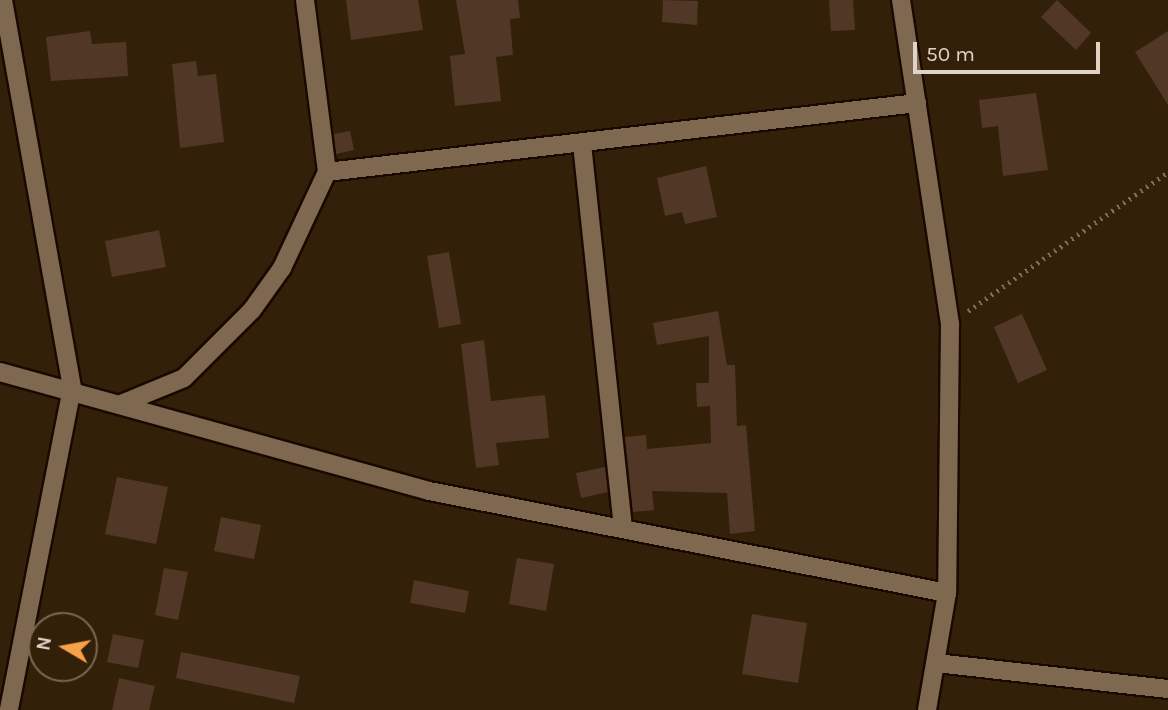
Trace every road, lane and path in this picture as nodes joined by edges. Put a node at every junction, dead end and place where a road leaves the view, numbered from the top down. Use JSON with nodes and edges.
{"nodes":[{"id":1,"x":3,"y":0,"type":"edge"},
{"id":2,"x":305,"y":0,"type":"edge"},
{"id":3,"x":901,"y":0,"type":"edge"},
{"id":4,"x":917,"y":103,"type":"junction"},
{"id":5,"x":582,"y":144,"type":"junction"},
{"id":6,"x":327,"y":172,"type":"junction"},
{"id":7,"x":1168,"y":172,"type":"edge"},
{"id":8,"x":950,"y":324,"type":"junction"},
{"id":9,"x":0,"y":372,"type":"edge"},
{"id":10,"x":72,"y":388,"type":"junction"},
{"id":11,"x":121,"y":404,"type":"junction"},
{"id":12,"x":623,"y":528,"type":"junction"},
{"id":13,"x":947,"y":593,"type":"junction"},
{"id":14,"x":936,"y":663,"type":"junction"},
{"id":15,"x":1168,"y":689,"type":"edge"},
{"id":16,"x":9,"y":710,"type":"edge"},
{"id":17,"x":927,"y":710,"type":"edge"}],
"edges":[{"from":1,"to":10,"type":"street"},
{"from":2,"to":6,"type":"street"},
{"from":3,"to":4,"type":"street"},
{"from":4,"to":5,"type":"street"},
{"from":4,"to":8,"type":"street"},
{"from":5,"to":6,"type":"street"},
{"from":5,"to":12,"type":"street"},
{"from":6,"to":11,"type":"street"},
{"from":7,"to":8,"type":"path"},
{"from":8,"to":13,"type":"street"},
{"from":9,"to":10,"type":"street"},
{"from":10,"to":11,"type":"street"},
{"from":10,"to":16,"type":"street"},
{"from":11,"to":12,"type":"street"},
{"from":12,"to":13,"type":"street"},
{"from":13,"to":14,"type":"street"},
{"from":14,"to":15,"type":"street"},
{"from":14,"to":17,"type":"street"}]}
